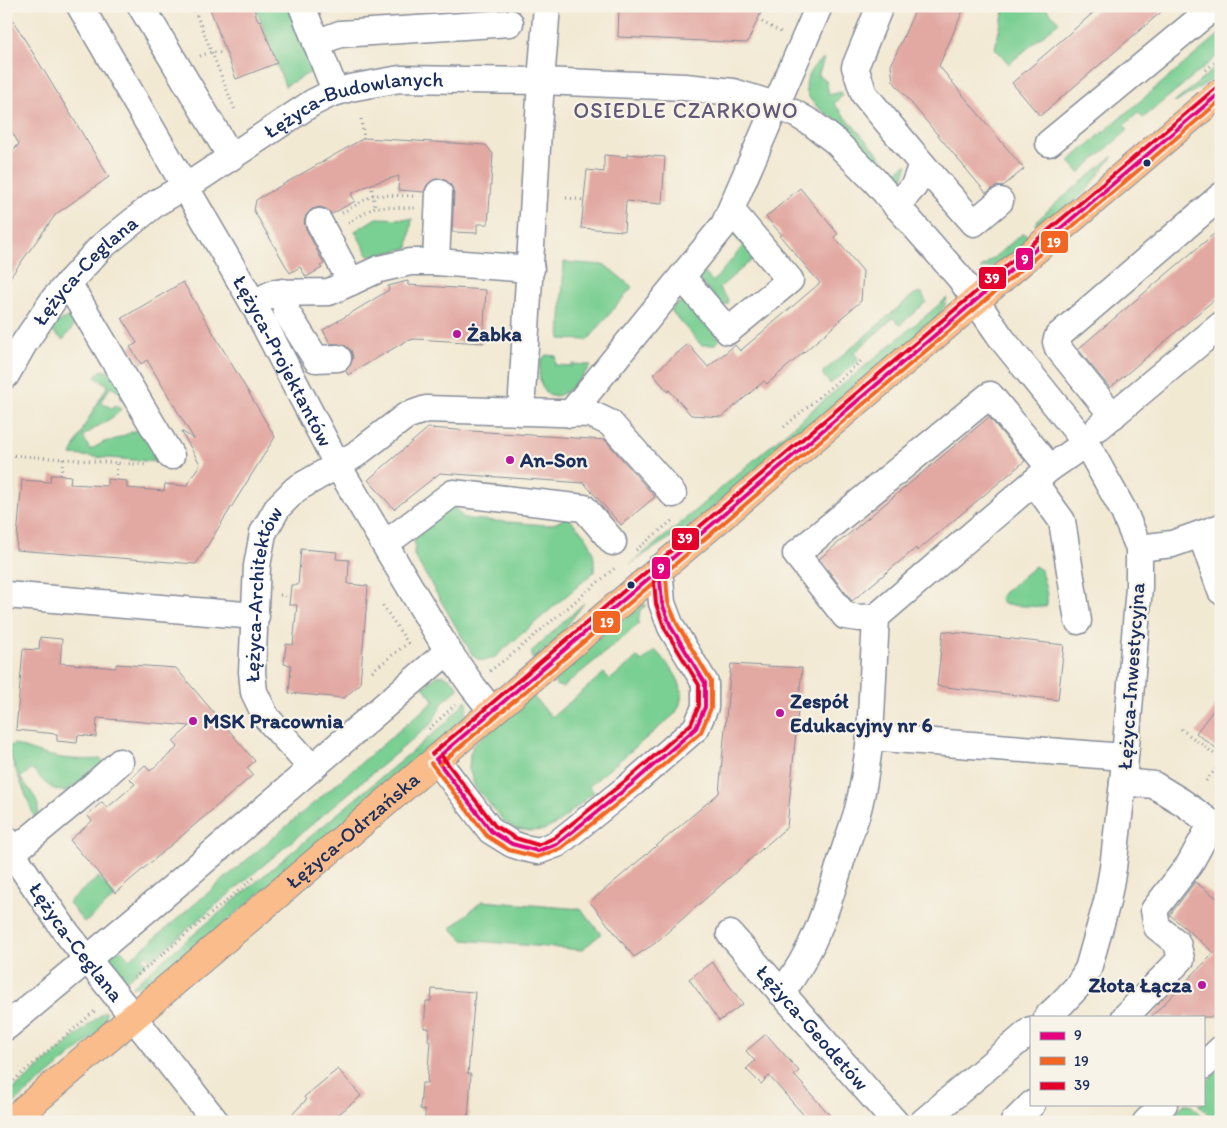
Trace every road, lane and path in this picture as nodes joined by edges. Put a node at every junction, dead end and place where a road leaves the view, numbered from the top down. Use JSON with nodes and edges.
{"nodes":[{"id":1,"x":80,"y":6,"type":"edge"},
{"id":2,"x":141,"y":6,"type":"edge"},
{"id":3,"x":193,"y":6,"type":"edge"},
{"id":4,"x":302,"y":6,"type":"edge"},
{"id":5,"x":547,"y":6,"type":"edge"},
{"id":6,"x":819,"y":6,"type":"edge"},
{"id":7,"x":880,"y":6,"type":"edge"},
{"id":8,"x":1215,"y":6,"type":"edge"},
{"id":9,"x":762,"y":22,"type":"dead end"},
{"id":10,"x":510,"y":23,"type":"dead end"},
{"id":11,"x":783,"y":33,"type":"dead end"},
{"id":12,"x":316,"y":43,"type":"junction"},
{"id":13,"x":212,"y":52,"type":"junction"},
{"id":14,"x":223,"y":53,"type":"dead end"},
{"id":15,"x":1221,"y":57,"type":"edge"},
{"id":16,"x":1199,"y":76,"type":"dead end"},
{"id":17,"x":330,"y":78,"type":"dead end"},
{"id":18,"x":541,"y":81,"type":"junction"},
{"id":19,"x":1221,"y":92,"type":"edge"},
{"id":20,"x":775,"y":105,"type":"junction"},
{"id":21,"x":361,"y":119,"type":"dead end"},
{"id":22,"x":364,"y":138,"type":"dead end"},
{"id":23,"x":6,"y":143,"type":"edge"},
{"id":24,"x":1049,"y":143,"type":"dead end"},
{"id":25,"x":17,"y":147,"type":"dead end"},
{"id":26,"x":240,"y":151,"type":"junction"},
{"id":27,"x":922,"y":164,"type":"junction"},
{"id":28,"x":371,"y":184,"type":"dead end"},
{"id":29,"x":185,"y":187,"type":"junction"},
{"id":30,"x":373,"y":195,"type":"junction"},
{"id":31,"x":1221,"y":196,"type":"edge"},
{"id":32,"x":566,"y":198,"type":"dead end"},
{"id":33,"x":426,"y":199,"type":"junction"},
{"id":34,"x":585,"y":200,"type":"dead end"},
{"id":35,"x":1000,"y":202,"type":"dead end"},
{"id":36,"x":896,"y":206,"type":"junction"},
{"id":37,"x":375,"y":207,"type":"junction"},
{"id":38,"x":731,"y":210,"type":"junction"},
{"id":39,"x":329,"y":218,"type":"joint"},
{"id":40,"x":344,"y":225,"type":"dead end"},
{"id":41,"x":436,"y":262,"type":"junction"},
{"id":42,"x":531,"y":268,"type":"junction"},
{"id":43,"x":682,"y":277,"type":"junction"},
{"id":44,"x":351,"y":282,"type":"junction"},
{"id":45,"x":68,"y":283,"type":"junction"},
{"id":46,"x":283,"y":292,"type":"junction"},
{"id":47,"x":974,"y":301,"type":"junction"},
{"id":48,"x":253,"y":303,"type":"junction"},
{"id":49,"x":1221,"y":325,"type":"edge"},
{"id":50,"x":866,"y":357,"type":"dead end"},
{"id":51,"x":338,"y":358,"type":"dead end"},
{"id":52,"x":6,"y":375,"type":"edge"},
{"id":53,"x":521,"y":412,"type":"junction"},
{"id":54,"x":570,"y":414,"type":"junction"},
{"id":55,"x":1113,"y":416,"type":"junction"},
{"id":56,"x":778,"y":432,"type":"dead end"},
{"id":57,"x":1084,"y":441,"type":"junction"},
{"id":58,"x":9,"y":455,"type":"dead end"},
{"id":59,"x":63,"y":459,"type":"junction"},
{"id":60,"x":162,"y":461,"type":"joint"},
{"id":61,"x":117,"y":463,"type":"junction"},
{"id":62,"x":338,"y":466,"type":"junction"},
{"id":63,"x":61,"y":475,"type":"dead end"},
{"id":64,"x":1042,"y":475,"type":"junction"},
{"id":65,"x":116,"y":480,"type":"dead end"},
{"id":66,"x":674,"y":506,"type":"joint"},
{"id":67,"x":1211,"y":530,"type":"edge"},
{"id":68,"x":384,"y":542,"type":"junction"},
{"id":69,"x":1139,"y":548,"type":"junction"},
{"id":70,"x":621,"y":554,"type":"junction"},
{"id":71,"x":659,"y":568,"type":"junction"},
{"id":72,"x":1221,"y":590,"type":"edge"},
{"id":73,"x":6,"y":595,"type":"edge"},
{"id":74,"x":381,"y":603,"type":"dead end"},
{"id":75,"x":256,"y":616,"type":"junction"},
{"id":76,"x":876,"y":617,"type":"junction"},
{"id":77,"x":1078,"y":621,"type":"dead end"},
{"id":78,"x":448,"y":651,"type":"junction"},
{"id":79,"x":372,"y":671,"type":"dead end"},
{"id":80,"x":472,"y":687,"type":"junction"},
{"id":81,"x":492,"y":712,"type":"junction"},
{"id":82,"x":1182,"y":729,"type":"dead end"},
{"id":83,"x":426,"y":732,"type":"dead end"},
{"id":84,"x":870,"y":737,"type":"junction"},
{"id":85,"x":436,"y":760,"type":"junction"},
{"id":86,"x":1221,"y":761,"type":"edge"},
{"id":87,"x":120,"y":762,"type":"dead end"},
{"id":88,"x":311,"y":767,"type":"junction"},
{"id":89,"x":1124,"y":769,"type":"junction"},
{"id":90,"x":1206,"y":781,"type":"dead end"},
{"id":91,"x":1216,"y":826,"type":"edge"},
{"id":92,"x":9,"y":846,"type":"edge"},
{"id":93,"x":257,"y":875,"type":"dead end"},
{"id":94,"x":730,"y":934,"type":"dead end"},
{"id":95,"x":88,"y":958,"type":"junction"},
{"id":96,"x":781,"y":992,"type":"junction"},
{"id":97,"x":114,"y":994,"type":"junction"},
{"id":98,"x":1048,"y":1016,"type":"edge"},
{"id":99,"x":1126,"y":1016,"type":"edge"},
{"id":100,"x":132,"y":1017,"type":"junction"},
{"id":101,"x":6,"y":1027,"type":"edge"},
{"id":102,"x":1030,"y":1031,"type":"edge"},
{"id":103,"x":1221,"y":1049,"type":"edge"},
{"id":104,"x":1204,"y":1065,"type":"edge"},
{"id":105,"x":6,"y":1087,"type":"edge"},
{"id":106,"x":1030,"y":1106,"type":"edge"},
{"id":107,"x":1162,"y":1106,"type":"edge"},
{"id":108,"x":924,"y":1121,"type":"edge"},
{"id":109,"x":10,"y":1122,"type":"edge"},
{"id":110,"x":216,"y":1122,"type":"edge"},
{"id":111,"x":895,"y":1122,"type":"edge"},
{"id":112,"x":1014,"y":1122,"type":"edge"},
{"id":113,"x":1146,"y":1122,"type":"edge"}],
"edges":[{"from":1,"to":29,"type":"street","name":"Łężyca-Projektantów"},
{"from":2,"to":26,"type":"street"},
{"from":3,"to":13,"type":"path"},
{"from":4,"to":12,"type":"street"},
{"from":5,"to":18,"type":"street"},
{"from":6,"to":20,"type":"street"},
{"from":7,"to":27,"type":"street"},
{"from":8,"to":24,"type":"street"},
{"from":9,"to":11,"type":"path"},
{"from":10,"to":12,"type":"street"},
{"from":12,"to":17,"type":"street"},
{"from":13,"to":14,"type":"path"},
{"from":13,"to":26,"type":"path"},
{"from":15,"to":16,"type":"path"},
{"from":18,"to":20,"type":"street","name":"Łężyca-Budowlanych"},
{"from":18,"to":26,"type":"street","name":"Łężyca-Budowlanych"},
{"from":18,"to":42,"type":"street"},
{"from":19,"to":47,"type":"main road","name":"Łężyca-Odrzańska"},
{"from":20,"to":36,"type":"street","name":"Łężyca-Budowlanych"},
{"from":20,"to":38,"type":"street"},
{"from":21,"to":22,"type":"path"},
{"from":23,"to":25,"type":"path"},
{"from":26,"to":29,"type":"street","name":"Łężyca-Budowlanych"},
{"from":27,"to":35,"type":"street"},
{"from":27,"to":36,"type":"street"},
{"from":28,"to":30,"type":"path"},
{"from":29,"to":45,"type":"street","name":"Łężyca-Ceglana"},
{"from":29,"to":48,"type":"street","name":"Łężyca-Projektantów"},
{"from":30,"to":33,"type":"path"},
{"from":30,"to":37,"type":"path"},
{"from":30,"to":39,"type":"path"},
{"from":31,"to":55,"type":"street"},
{"from":32,"to":34,"type":"path"},
{"from":33,"to":37,"type":"path"},
{"from":33,"to":41,"type":"street"},
{"from":36,"to":47,"type":"street","name":"Łężyca-Budowlanych"},
{"from":37,"to":40,"type":"path"},
{"from":38,"to":43,"type":"street"},
{"from":38,"to":43,"type":"street"},
{"from":39,"to":44,"type":"street"},
{"from":41,"to":42,"type":"street"},
{"from":41,"to":44,"type":"street"},
{"from":42,"to":53,"type":"street"},
{"from":43,"to":54,"type":"street"},
{"from":44,"to":46,"type":"street"},
{"from":45,"to":52,"type":"street","name":"Łężyca-Ceglana"},
{"from":45,"to":60,"type":"street"},
{"from":46,"to":48,"type":"street"},
{"from":46,"to":51,"type":"street"},
{"from":47,"to":57,"type":"street","name":"Łężyca-Inwestycyjna"},
{"from":47,"to":71,"type":"main road","name":"Łężyca-Odrzańska"},
{"from":48,"to":62,"type":"street","name":"Łężyca-Projektantów"},
{"from":49,"to":55,"type":"street"},
{"from":50,"to":56,"type":"path"},
{"from":53,"to":54,"type":"street","name":"Łężyca-Architektów"},
{"from":53,"to":62,"type":"street","name":"Łężyca-Architektów"},
{"from":54,"to":66,"type":"street","name":"Łężyca-Architektów"},
{"from":55,"to":57,"type":"street"},
{"from":57,"to":64,"type":"street"},
{"from":57,"to":69,"type":"street","name":"Łężyca-Inwestycyjna"},
{"from":58,"to":59,"type":"path"},
{"from":59,"to":61,"type":"path"},
{"from":59,"to":63,"type":"path"},
{"from":60,"to":61,"type":"path"},
{"from":61,"to":65,"type":"path"},
{"from":62,"to":68,"type":"street","name":"Łężyca-Projektantów"},
{"from":62,"to":75,"type":"street","name":"Łężyca-Architektów"},
{"from":64,"to":76,"type":"street"},
{"from":64,"to":76,"type":"street"},
{"from":64,"to":77,"type":"street"},
{"from":66,"to":70,"type":"path"},
{"from":67,"to":69,"type":"street"},
{"from":67,"to":72,"type":"street"},
{"from":68,"to":70,"type":"street"},
{"from":68,"to":78,"type":"street","name":"Łężyca-Projektantów"},
{"from":69,"to":89,"type":"street","name":"Łężyca-Inwestycyjna"},
{"from":70,"to":80,"type":"path"},
{"from":71,"to":81,"type":"main road","name":"Łężyca-Odrzańska"},
{"from":71,"to":85,"type":"street"},
{"from":73,"to":75,"type":"street"},
{"from":74,"to":79,"type":"path"},
{"from":75,"to":88,"type":"street","name":"Łężyca-Architektów"},
{"from":76,"to":84,"type":"street"},
{"from":78,"to":80,"type":"street","name":"Łężyca-Projektantów"},
{"from":78,"to":88,"type":"street"},
{"from":80,"to":81,"type":"street","name":"Łężyca-Projektantów"},
{"from":80,"to":83,"type":"path"},
{"from":81,"to":85,"type":"main road","name":"Łężyca-Odrzańska"},
{"from":82,"to":86,"type":"path"},
{"from":84,"to":89,"type":"street"},
{"from":84,"to":96,"type":"street"},
{"from":85,"to":100,"type":"main road","name":"Łężyca-Odrzańska"},
{"from":86,"to":90,"type":"path"},
{"from":87,"to":92,"type":"street"},
{"from":88,"to":95,"type":"street"},
{"from":89,"to":91,"type":"street","name":"Łężyca-Inwestycyjna"},
{"from":89,"to":98,"type":"street"},
{"from":91,"to":99,"type":"street"},
{"from":92,"to":95,"type":"street","name":"Łężyca-Ceglana"},
{"from":93,"to":97,"type":"path"},
{"from":94,"to":96,"type":"street","name":"Łężyca-Geodetów"},
{"from":95,"to":97,"type":"street","name":"Łężyca-Ceglana"},
{"from":95,"to":101,"type":"street"},
{"from":96,"to":111,"type":"street","name":"Łężyca-Geodetów"},
{"from":97,"to":100,"type":"street","name":"Łężyca-Ceglana"},
{"from":97,"to":105,"type":"path"},
{"from":100,"to":109,"type":"main road","name":"Łężyca-Odrzańska"},
{"from":100,"to":110,"type":"street"},
{"from":102,"to":108,"type":"street"},
{"from":103,"to":104,"type":"street"},
{"from":106,"to":112,"type":"street"},
{"from":107,"to":113,"type":"street"}]}
